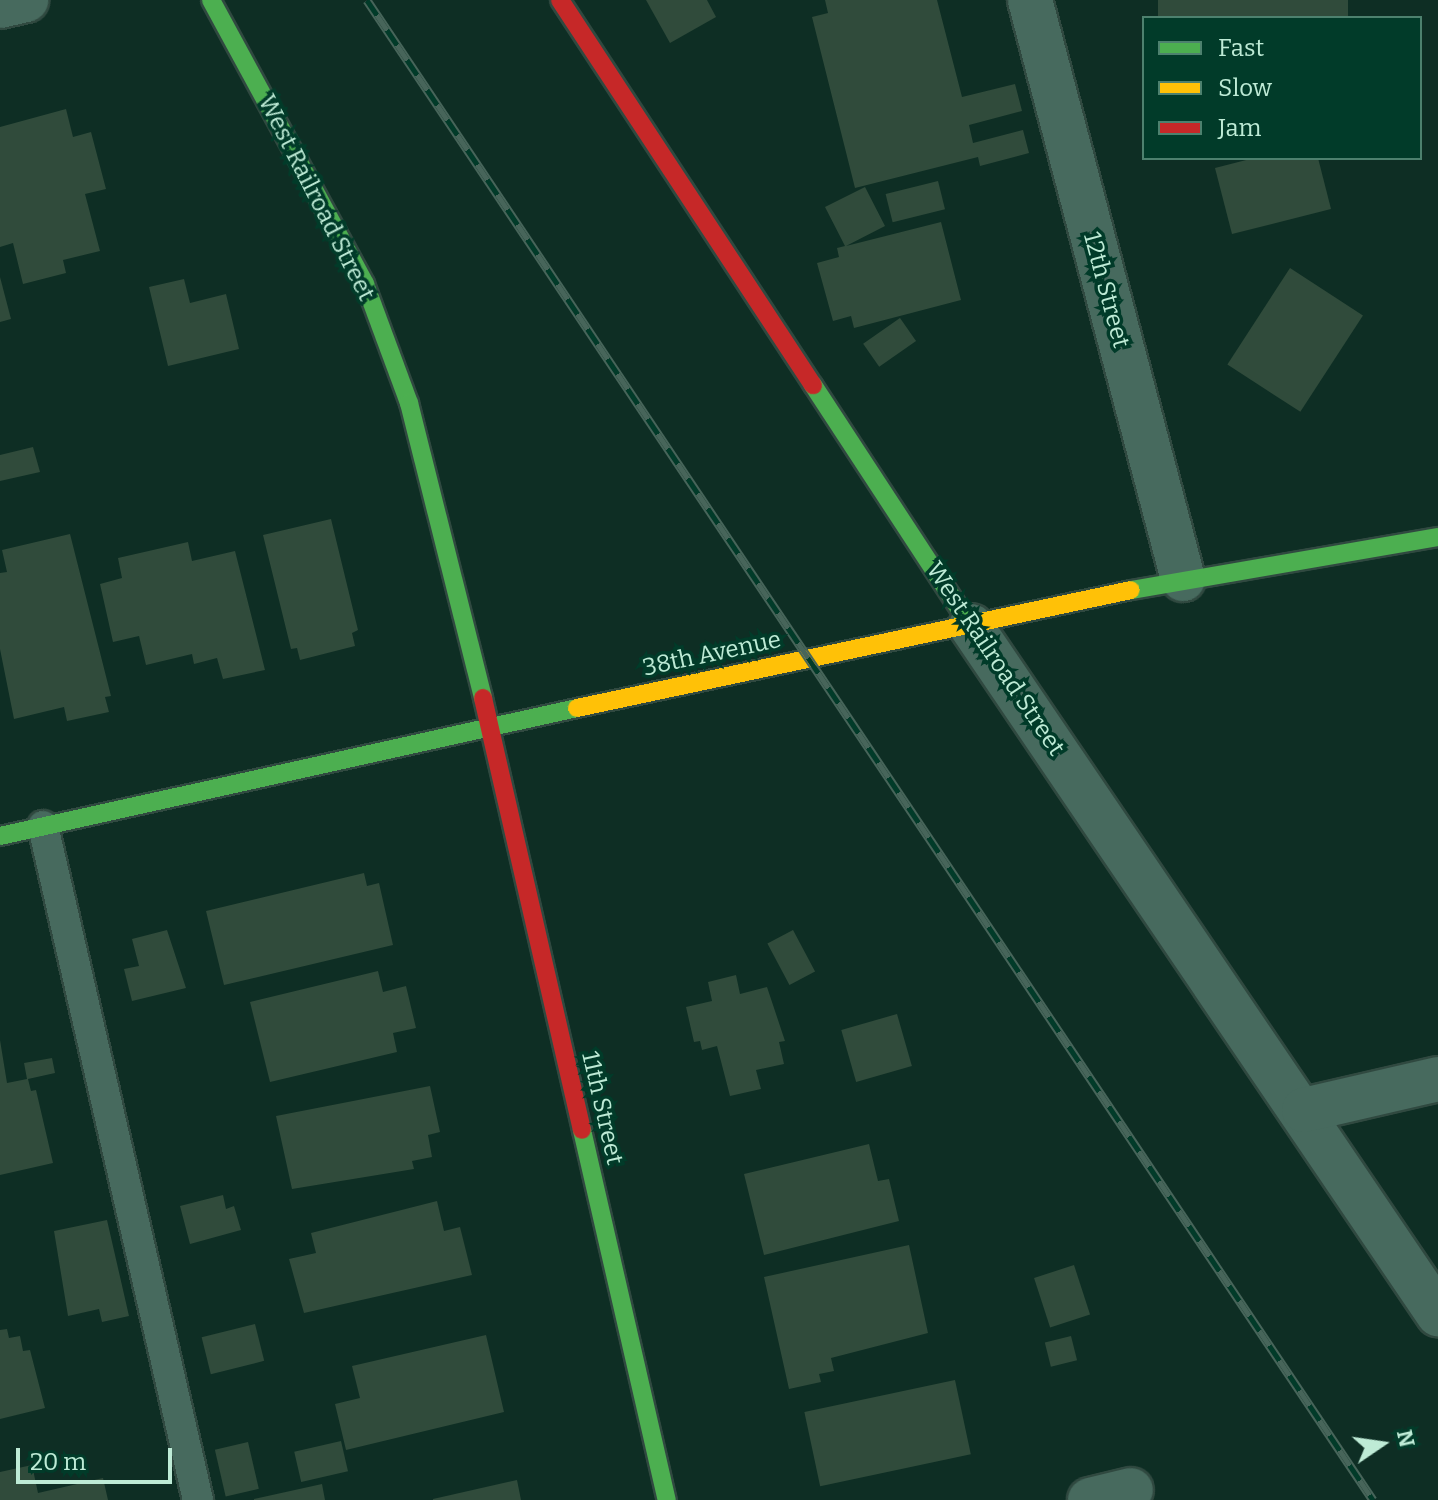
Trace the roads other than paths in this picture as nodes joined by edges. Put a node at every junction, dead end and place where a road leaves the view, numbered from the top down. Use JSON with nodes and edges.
{"nodes":[{"id":1,"x":26,"y":0,"type":"edge"},
{"id":2,"x":211,"y":0,"type":"edge"},
{"id":3,"x":560,"y":0,"type":"edge"},
{"id":4,"x":1030,"y":0,"type":"edge"},
{"id":5,"x":0,"y":6,"type":"edge"},
{"id":6,"x":1438,"y":537,"type":"edge"},
{"id":7,"x":1183,"y":579,"type":"junction"},
{"id":8,"x":971,"y":626,"type":"junction"},
{"id":9,"x":490,"y":727,"type":"junction"},
{"id":10,"x":43,"y":826,"type":"junction"},
{"id":11,"x":0,"y":836,"type":"edge"},
{"id":12,"x":1438,"y":1079,"type":"edge"},
{"id":13,"x":1304,"y":1110,"type":"junction"},
{"id":14,"x":1438,"y":1314,"type":"edge"},
{"id":15,"x":198,"y":1500,"type":"edge"},
{"id":16,"x":667,"y":1500,"type":"edge"}],
"edges":[{"from":1,"to":5,"type":"street"},
{"from":2,"to":9,"type":"street","name":"West Railroad Street"},
{"from":3,"to":8,"type":"street","name":"West Railroad Street"},
{"from":4,"to":7,"type":"street","name":"12th Street"},
{"from":6,"to":7,"type":"street","name":"38th Avenue"},
{"from":7,"to":8,"type":"street","name":"38th Avenue"},
{"from":8,"to":9,"type":"street","name":"38th Avenue"},
{"from":8,"to":13,"type":"street","name":"West Railroad Street"},
{"from":9,"to":10,"type":"street","name":"38th Avenue"},
{"from":9,"to":16,"type":"street","name":"11th Street"},
{"from":10,"to":11,"type":"street","name":"38th Avenue"},
{"from":10,"to":15,"type":"lane"},
{"from":12,"to":13,"type":"street"},
{"from":13,"to":14,"type":"street","name":"West Railroad Street"}]}
